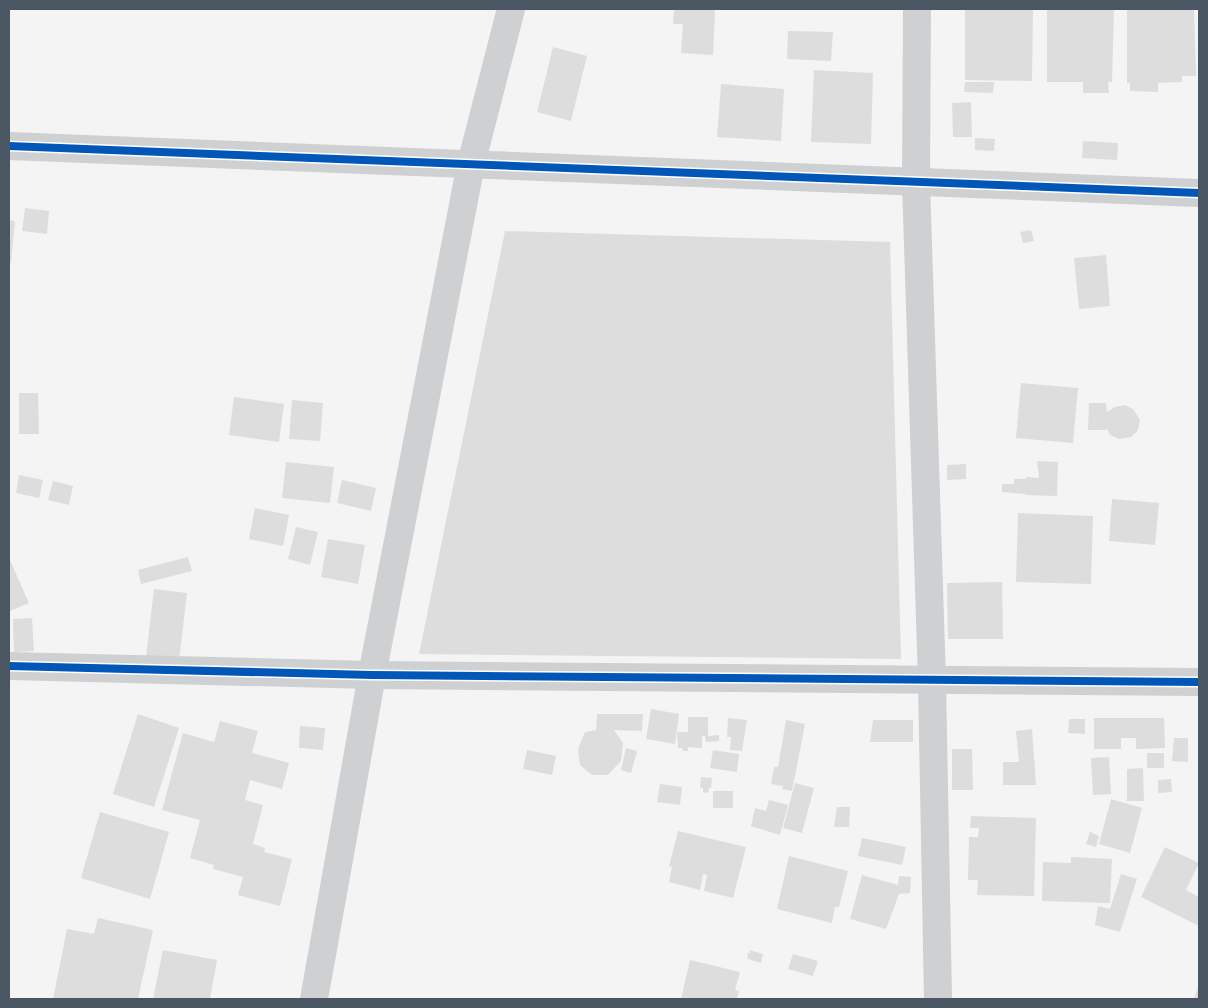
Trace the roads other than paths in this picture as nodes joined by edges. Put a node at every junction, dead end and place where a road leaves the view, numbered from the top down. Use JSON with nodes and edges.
{"nodes":[{"id":1,"x":511,"y":9,"type":"edge"},
{"id":2,"x":917,"y":9,"type":"edge"},
{"id":3,"x":9,"y":146,"type":"edge"},
{"id":4,"x":471,"y":164,"type":"junction"},
{"id":5,"x":916,"y":182,"type":"junction"},
{"id":6,"x":1199,"y":193,"type":"edge"},
{"id":7,"x":9,"y":666,"type":"edge"},
{"id":8,"x":372,"y":675,"type":"junction"},
{"id":9,"x":932,"y":681,"type":"junction"},
{"id":10,"x":1199,"y":682,"type":"edge"},
{"id":11,"x":314,"y":999,"type":"edge"},
{"id":12,"x":938,"y":999,"type":"edge"}],
"edges":[{"from":1,"to":4,"type":"street"},
{"from":2,"to":5,"type":"street"},
{"from":3,"to":4,"type":"street"},
{"from":4,"to":5,"type":"street"},
{"from":4,"to":8,"type":"street"},
{"from":5,"to":6,"type":"street"},
{"from":5,"to":9,"type":"street"},
{"from":7,"to":8,"type":"street"},
{"from":8,"to":9,"type":"street"},
{"from":8,"to":11,"type":"street"},
{"from":9,"to":10,"type":"street"},
{"from":9,"to":12,"type":"street"}]}
